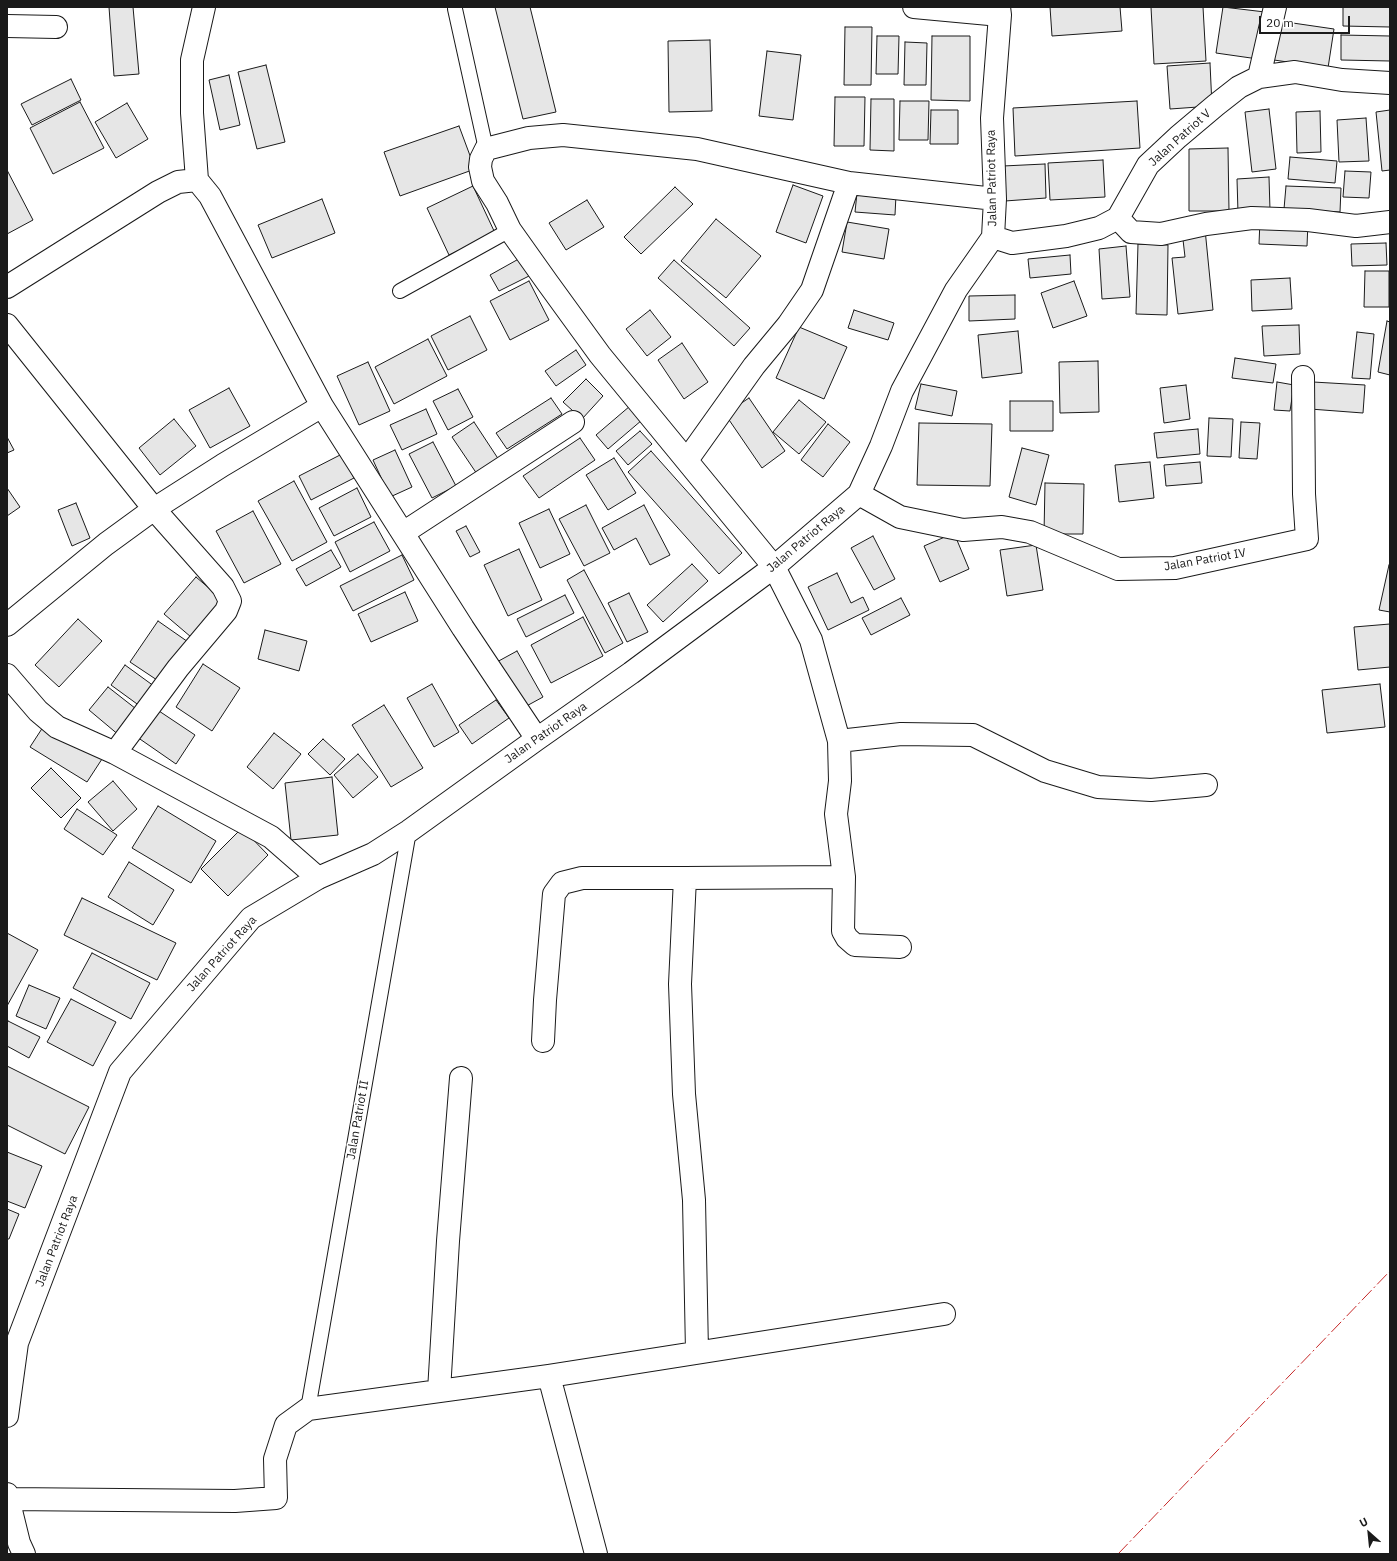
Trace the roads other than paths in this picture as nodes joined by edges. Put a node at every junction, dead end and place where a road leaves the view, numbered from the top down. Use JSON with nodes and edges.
{"nodes":[{"id":1,"x":204,"y":7,"type":"edge"},
{"id":2,"x":914,"y":7,"type":"edge"},
{"id":3,"x":1275,"y":7,"type":"edge"},
{"id":4,"x":455,"y":9,"type":"dead end"},
{"id":5,"x":999,"y":11,"type":"edge"},
{"id":6,"x":7,"y":26,"type":"edge"},
{"id":7,"x":56,"y":27,"type":"dead end"},
{"id":8,"x":1259,"y":77,"type":"junction"},
{"id":9,"x":1390,"y":83,"type":"edge"},
{"id":10,"x":486,"y":149,"type":"junction"},
{"id":11,"x":197,"y":180,"type":"junction"},
{"id":12,"x":849,"y":183,"type":"junction"},
{"id":13,"x":995,"y":199,"type":"junction"},
{"id":14,"x":1118,"y":218,"type":"junction"},
{"id":15,"x":1390,"y":222,"type":"edge"},
{"id":16,"x":510,"y":230,"type":"junction"},
{"id":17,"x":993,"y":237,"type":"junction"},
{"id":18,"x":7,"y":287,"type":"edge"},
{"id":19,"x":400,"y":291,"type":"dead end"},
{"id":20,"x":7,"y":325,"type":"edge"},
{"id":21,"x":1303,"y":377,"type":"dead end"},
{"id":22,"x":322,"y":406,"type":"junction"},
{"id":23,"x":574,"y":422,"type":"dead end"},
{"id":24,"x":686,"y":460,"type":"junction"},
{"id":25,"x":859,"y":494,"type":"junction"},
{"id":26,"x":154,"y":509,"type":"junction"},
{"id":27,"x":403,"y":533,"type":"junction"},
{"id":28,"x":774,"y":567,"type":"junction"},
{"id":29,"x":7,"y":626,"type":"edge"},
{"id":30,"x":7,"y":675,"type":"edge"},
{"id":31,"x":537,"y":739,"type":"junction"},
{"id":32,"x":839,"y":741,"type":"junction"},
{"id":33,"x":115,"y":753,"type":"junction"},
{"id":34,"x":1206,"y":784,"type":"dead end"},
{"id":35,"x":409,"y":831,"type":"junction"},
{"id":36,"x":844,"y":877,"type":"junction"},
{"id":37,"x":318,"y":878,"type":"junction"},
{"id":38,"x":685,"y":878,"type":"junction"},
{"id":39,"x":900,"y":947,"type":"dead end"},
{"id":40,"x":543,"y":1041,"type":"dead end"},
{"id":41,"x":461,"y":1078,"type":"dead end"},
{"id":42,"x":944,"y":1314,"type":"dead end"},
{"id":43,"x":697,"y":1352,"type":"junction"},
{"id":44,"x":550,"y":1376,"type":"junction"},
{"id":45,"x":439,"y":1391,"type":"junction"},
{"id":46,"x":308,"y":1409,"type":"junction"},
{"id":47,"x":7,"y":1416,"type":"edge"},
{"id":48,"x":7,"y":1494,"type":"edge"},
{"id":49,"x":7,"y":1499,"type":"edge"},
{"id":50,"x":24,"y":1554,"type":"edge"},
{"id":51,"x":596,"y":1554,"type":"edge"}],
"edges":[{"from":1,"to":11,"type":"street"},
{"from":2,"to":5,"type":"street"},
{"from":3,"to":8,"type":"street"},
{"from":4,"to":10,"type":"lane"},
{"from":5,"to":13,"type":"street","name":"Jalan Patriot Raya"},
{"from":6,"to":7,"type":"street"},
{"from":8,"to":9,"type":"street","name":"Jalan Patriot V"},
{"from":8,"to":14,"type":"street","name":"Jalan Patriot V"},
{"from":10,"to":12,"type":"street"},
{"from":10,"to":16,"type":"street"},
{"from":11,"to":18,"type":"street"},
{"from":11,"to":22,"type":"street"},
{"from":12,"to":13,"type":"street"},
{"from":12,"to":24,"type":"street"},
{"from":13,"to":17,"type":"street","name":"Jalan Patriot Raya"},
{"from":14,"to":15,"type":"street"},
{"from":14,"to":17,"type":"street"},
{"from":16,"to":19,"type":"lane"},
{"from":16,"to":24,"type":"street"},
{"from":17,"to":25,"type":"street","name":"Jalan Patriot Raya"},
{"from":20,"to":26,"type":"street"},
{"from":21,"to":25,"type":"street","name":"Jalan Patriot IV"},
{"from":22,"to":26,"type":"street"},
{"from":22,"to":27,"type":"street"},
{"from":23,"to":27,"type":"street"},
{"from":24,"to":28,"type":"street"},
{"from":25,"to":28,"type":"street","name":"Jalan Patriot Raya"},
{"from":26,"to":29,"type":"street"},
{"from":26,"to":33,"type":"street"},
{"from":27,"to":31,"type":"street"},
{"from":28,"to":31,"type":"street","name":"Jalan Patriot Raya"},
{"from":28,"to":32,"type":"street"},
{"from":30,"to":33,"type":"street"},
{"from":31,"to":35,"type":"street","name":"Jalan Patriot Raya"},
{"from":32,"to":34,"type":"street"},
{"from":32,"to":36,"type":"street"},
{"from":33,"to":37,"type":"street"},
{"from":35,"to":37,"type":"street","name":"Jalan Patriot Raya"},
{"from":35,"to":46,"type":"lane","name":"Jalan Patriot II"},
{"from":36,"to":38,"type":"street"},
{"from":36,"to":39,"type":"street"},
{"from":37,"to":47,"type":"street","name":"Jalan Patriot Raya"},
{"from":38,"to":40,"type":"street"},
{"from":38,"to":43,"type":"street"},
{"from":41,"to":45,"type":"street"},
{"from":42,"to":43,"type":"street"},
{"from":43,"to":44,"type":"street"},
{"from":44,"to":45,"type":"street"},
{"from":44,"to":51,"type":"street"},
{"from":45,"to":46,"type":"street"},
{"from":46,"to":49,"type":"street"},
{"from":48,"to":49,"type":"street"},
{"from":49,"to":50,"type":"street"}]}
